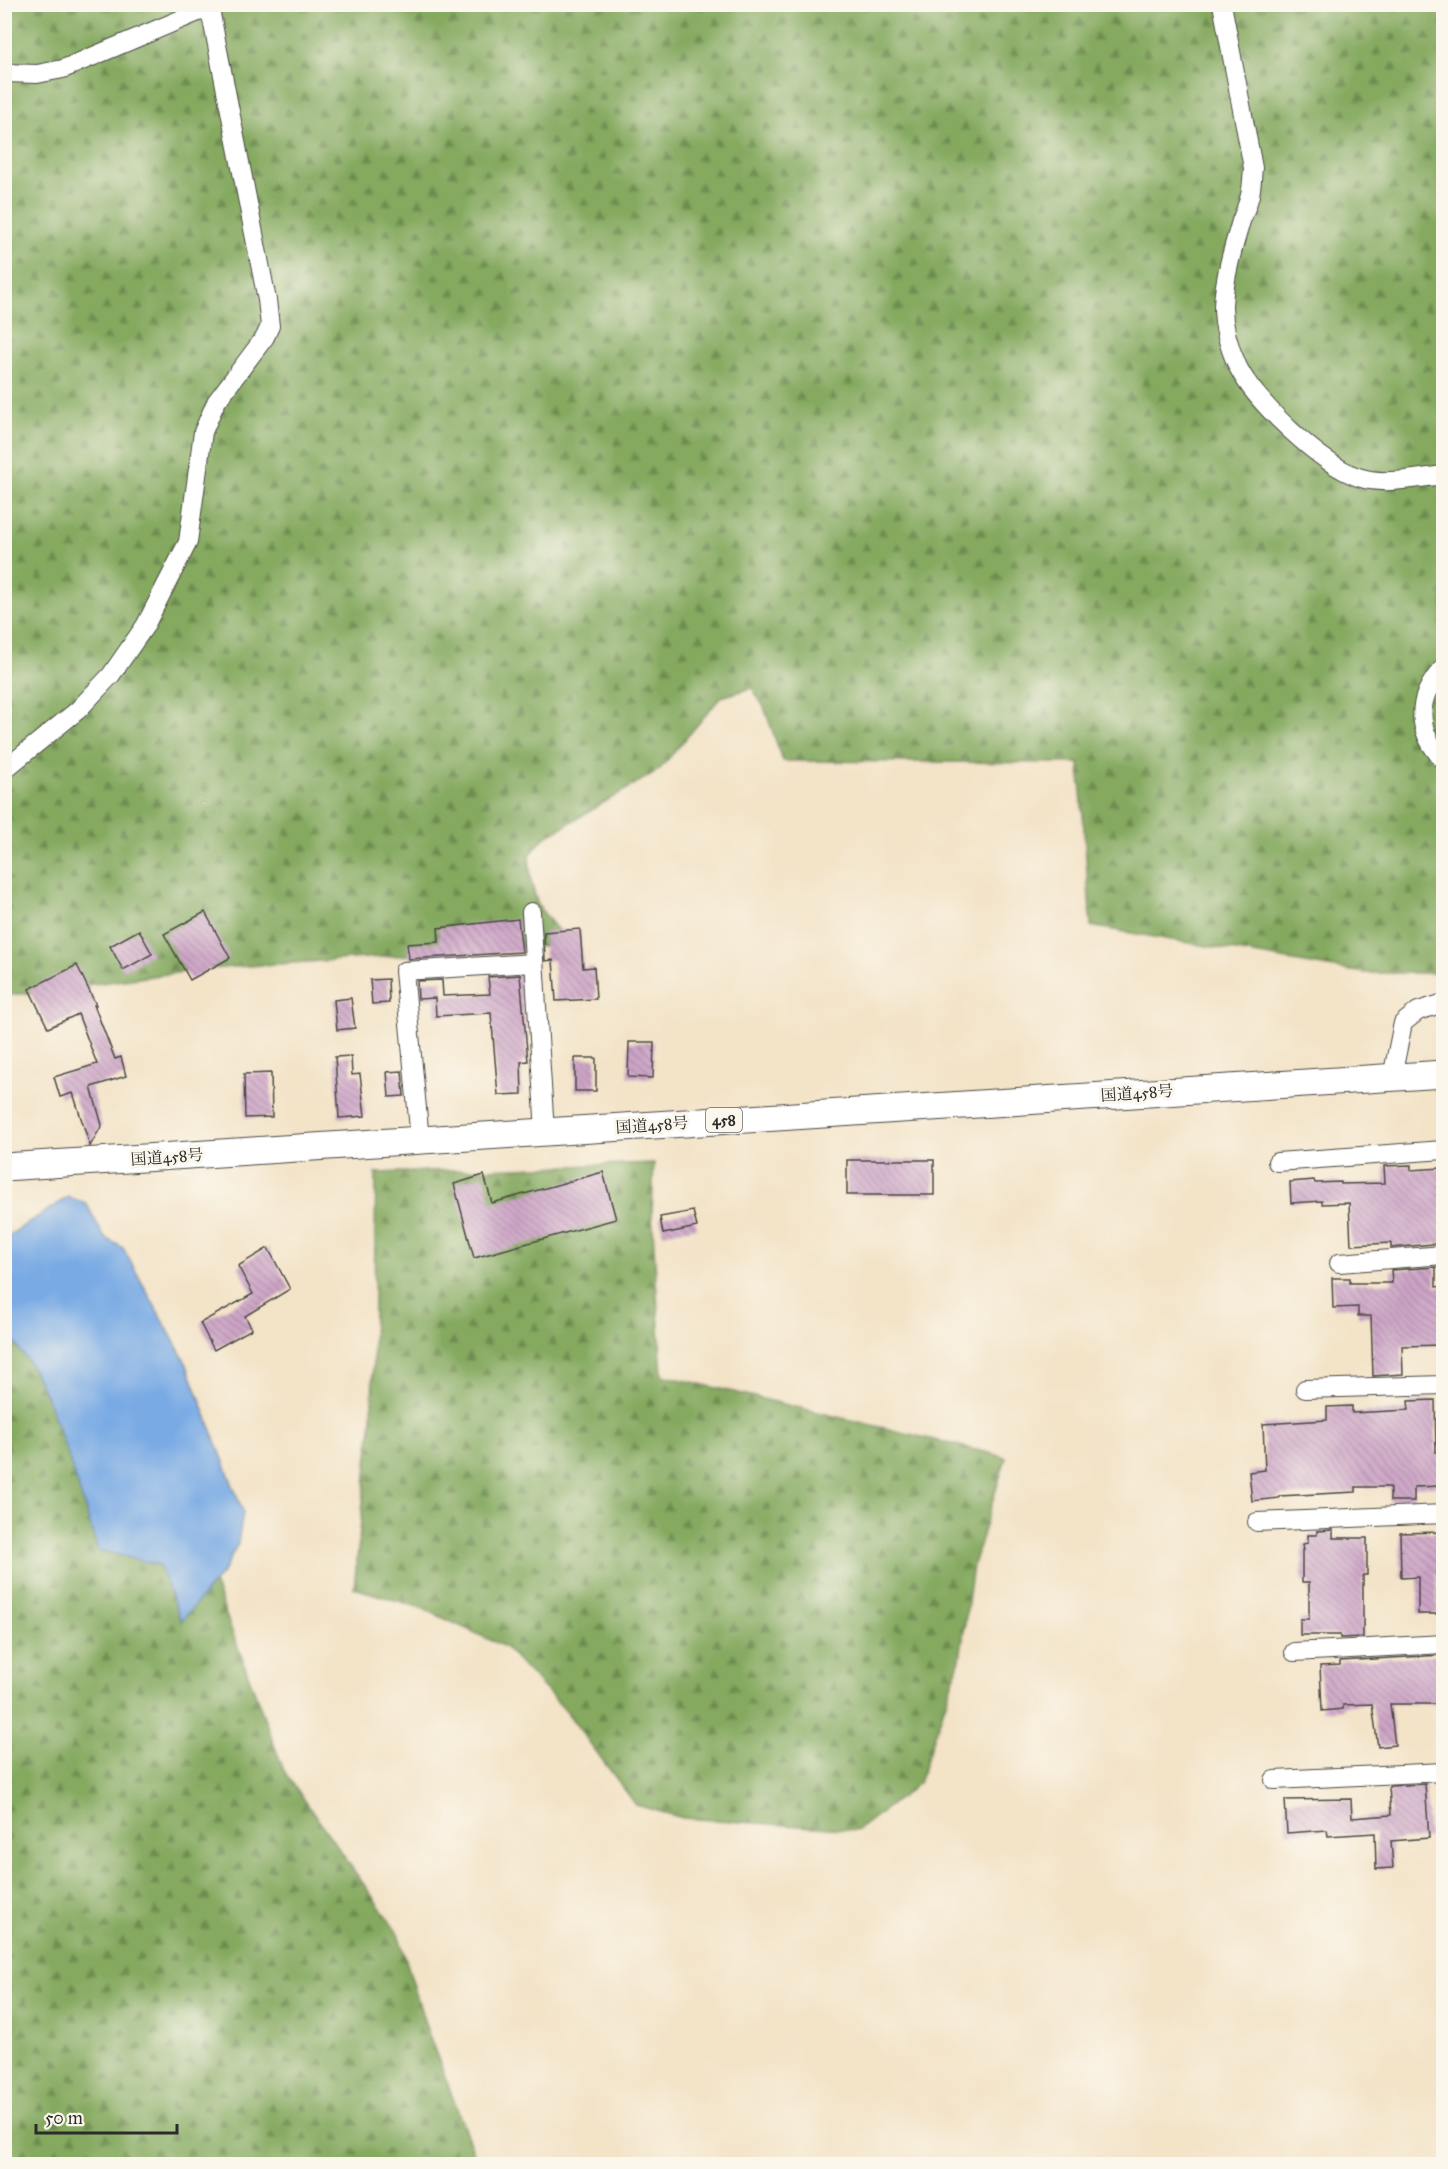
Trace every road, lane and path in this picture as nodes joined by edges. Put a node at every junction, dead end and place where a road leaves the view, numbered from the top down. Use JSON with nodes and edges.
{"nodes":[{"id":1,"x":1222,"y":4,"type":"edge"},
{"id":2,"x":210,"y":6,"type":"edge"},
{"id":3,"x":4,"y":73,"type":"edge"},
{"id":4,"x":1443,"y":475,"type":"edge"},
{"id":5,"x":1443,"y":667,"type":"edge"},
{"id":6,"x":1443,"y":761,"type":"edge"},
{"id":7,"x":4,"y":770,"type":"edge"},
{"id":8,"x":531,"y":912,"type":"dead end"},
{"id":9,"x":534,"y":963,"type":"junction"},
{"id":10,"x":1443,"y":1003,"type":"edge"},
{"id":11,"x":1443,"y":1074,"type":"edge"},
{"id":12,"x":1392,"y":1077,"type":"junction"},
{"id":13,"x":545,"y":1132,"type":"junction"},
{"id":14,"x":420,"y":1140,"type":"junction"},
{"id":15,"x":1443,"y":1150,"type":"edge"},
{"id":16,"x":1277,"y":1162,"type":"dead end"},
{"id":17,"x":4,"y":1167,"type":"edge"},
{"id":18,"x":1443,"y":1255,"type":"edge"},
{"id":19,"x":1338,"y":1263,"type":"dead end"},
{"id":20,"x":1443,"y":1385,"type":"edge"},
{"id":21,"x":1305,"y":1389,"type":"dead end"},
{"id":22,"x":1443,"y":1514,"type":"edge"},
{"id":23,"x":1257,"y":1522,"type":"dead end"},
{"id":24,"x":1443,"y":1644,"type":"edge"},
{"id":25,"x":1294,"y":1652,"type":"dead end"},
{"id":26,"x":1443,"y":1772,"type":"edge"},
{"id":27,"x":1274,"y":1780,"type":"dead end"}],
"edges":[{"from":1,"to":4,"type":"street"},
{"from":2,"to":3,"type":"street"},
{"from":2,"to":7,"type":"street"},
{"from":5,"to":6,"type":"street"},
{"from":8,"to":9,"type":"street"},
{"from":9,"to":13,"type":"street"},
{"from":9,"to":14,"type":"street"},
{"from":10,"to":12,"type":"street"},
{"from":11,"to":12,"type":"highway","name":"国道458号","number":"458"},
{"from":12,"to":13,"type":"highway","name":"国道458号","number":"458"},
{"from":13,"to":14,"type":"highway","name":"国道458号","number":"458"},
{"from":14,"to":17,"type":"highway","name":"国道458号","number":"458"},
{"from":15,"to":16,"type":"street"},
{"from":18,"to":19,"type":"street"},
{"from":20,"to":21,"type":"street"},
{"from":22,"to":23,"type":"street"},
{"from":24,"to":25,"type":"street"},
{"from":26,"to":27,"type":"street"}]}
